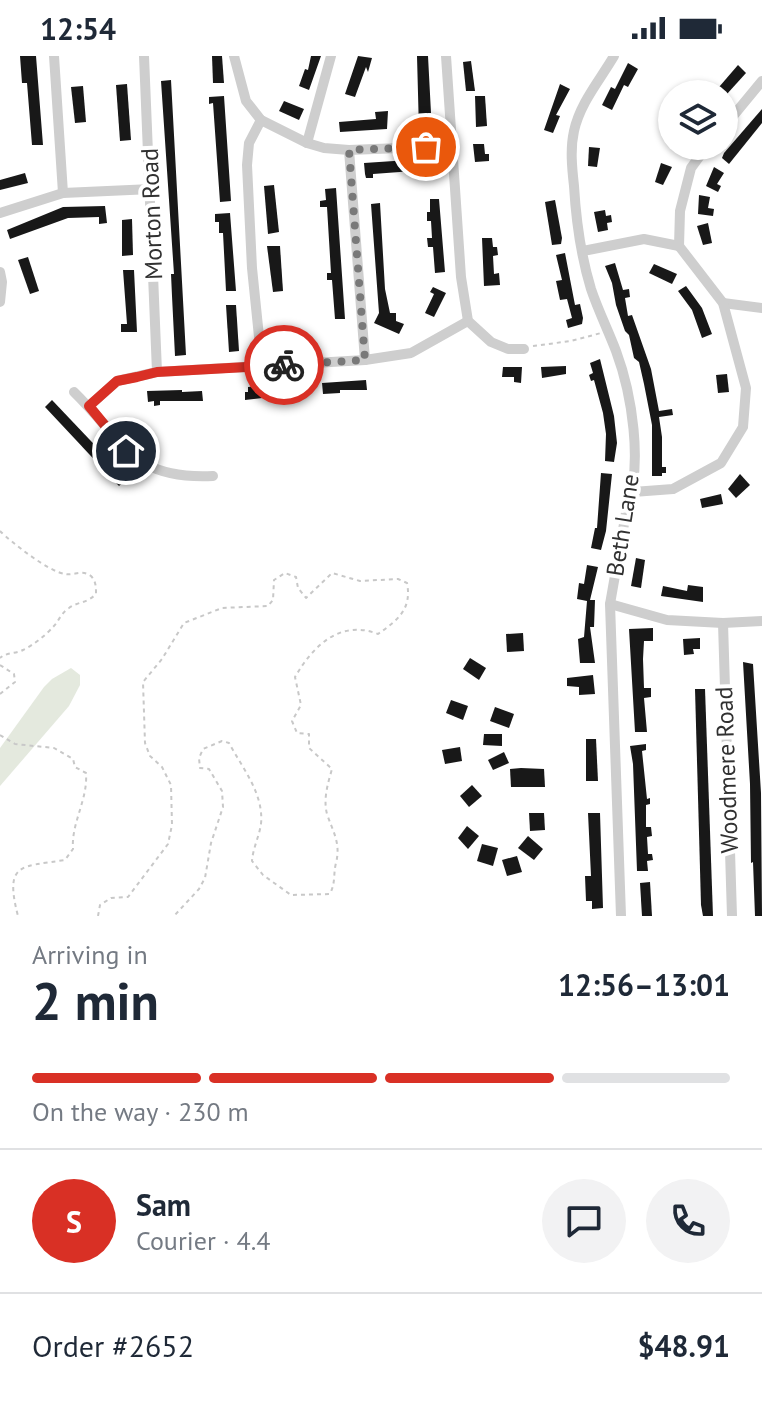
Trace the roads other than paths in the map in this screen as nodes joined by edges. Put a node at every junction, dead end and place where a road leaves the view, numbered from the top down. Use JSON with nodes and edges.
{"nodes":[{"id":1,"x":54,"y":56,"type":"edge"},
{"id":2,"x":144,"y":56,"type":"edge"},
{"id":3,"x":234,"y":56,"type":"edge"},
{"id":4,"x":331,"y":56,"type":"edge"},
{"id":5,"x":446,"y":56,"type":"edge"},
{"id":6,"x":614,"y":56,"type":"edge"},
{"id":7,"x":762,"y":81,"type":"edge"},
{"id":8,"x":738,"y":110,"type":"edge"},
{"id":9,"x":261,"y":120,"type":"junction"},
{"id":10,"x":307,"y":143,"type":"junction"},
{"id":11,"x":452,"y":146,"type":"junction"},
{"id":12,"x":349,"y":150,"type":"junction"},
{"id":13,"x":697,"y":160,"type":"edge"},
{"id":14,"x":152,"y":189,"type":"junction"},
{"id":15,"x":63,"y":193,"type":"junction"},
{"id":16,"x":0,"y":213,"type":"edge"},
{"id":17,"x":679,"y":246,"type":"junction"},
{"id":18,"x":583,"y":251,"type":"junction"},
{"id":19,"x":0,"y":272,"type":"edge"},
{"id":20,"x":0,"y":302,"type":"edge"},
{"id":21,"x":723,"y":303,"type":"junction"},
{"id":22,"x":762,"y":308,"type":"edge"},
{"id":23,"x":468,"y":321,"type":"junction"},
{"id":24,"x":524,"y":349,"type":"road end"},
{"id":25,"x":365,"y":360,"type":"junction"},
{"id":26,"x":262,"y":366,"type":"junction"},
{"id":27,"x":157,"y":372,"type":"junction"},
{"id":28,"x":74,"y":392,"type":"dead end"},
{"id":29,"x":89,"y":406,"type":"junction"},
{"id":30,"x":213,"y":476,"type":"dead end"},
{"id":31,"x":633,"y":492,"type":"junction"},
{"id":32,"x":610,"y":604,"type":"junction"},
{"id":33,"x":762,"y":621,"type":"edge"},
{"id":34,"x":723,"y":623,"type":"junction"},
{"id":35,"x":621,"y":916,"type":"edge"},
{"id":36,"x":732,"y":916,"type":"edge"}],
"edges":[{"from":1,"to":15,"type":"street"},
{"from":2,"to":14,"type":"street","name":"Morton Road"},
{"from":3,"to":9,"type":"street"},
{"from":4,"to":10,"type":"street"},
{"from":5,"to":11,"type":"street"},
{"from":6,"to":18,"type":"street","name":"Beth Lane"},
{"from":7,"to":8,"type":"street"},
{"from":9,"to":10,"type":"street"},
{"from":9,"to":26,"type":"street"},
{"from":10,"to":12,"type":"street"},
{"from":11,"to":12,"type":"street"},
{"from":11,"to":23,"type":"street"},
{"from":12,"to":25,"type":"street"},
{"from":13,"to":17,"type":"street"},
{"from":14,"to":15,"type":"street"},
{"from":14,"to":27,"type":"street","name":"Morton Road"},
{"from":15,"to":16,"type":"street"},
{"from":17,"to":18,"type":"street"},
{"from":17,"to":21,"type":"street"},
{"from":18,"to":31,"type":"street","name":"Beth Lane"},
{"from":19,"to":20,"type":"street"},
{"from":21,"to":22,"type":"street"},
{"from":21,"to":31,"type":"street"},
{"from":23,"to":24,"type":"street"},
{"from":23,"to":25,"type":"street"},
{"from":25,"to":26,"type":"street"},
{"from":26,"to":27,"type":"street"},
{"from":27,"to":29,"type":"street"},
{"from":28,"to":29,"type":"street"},
{"from":29,"to":30,"type":"street"},
{"from":31,"to":32,"type":"street","name":"Beth Lane"},
{"from":32,"to":34,"type":"street"},
{"from":32,"to":35,"type":"street","name":"Beth Lane"},
{"from":33,"to":34,"type":"street"},
{"from":34,"to":36,"type":"street","name":"Woodmere Road"}]}
